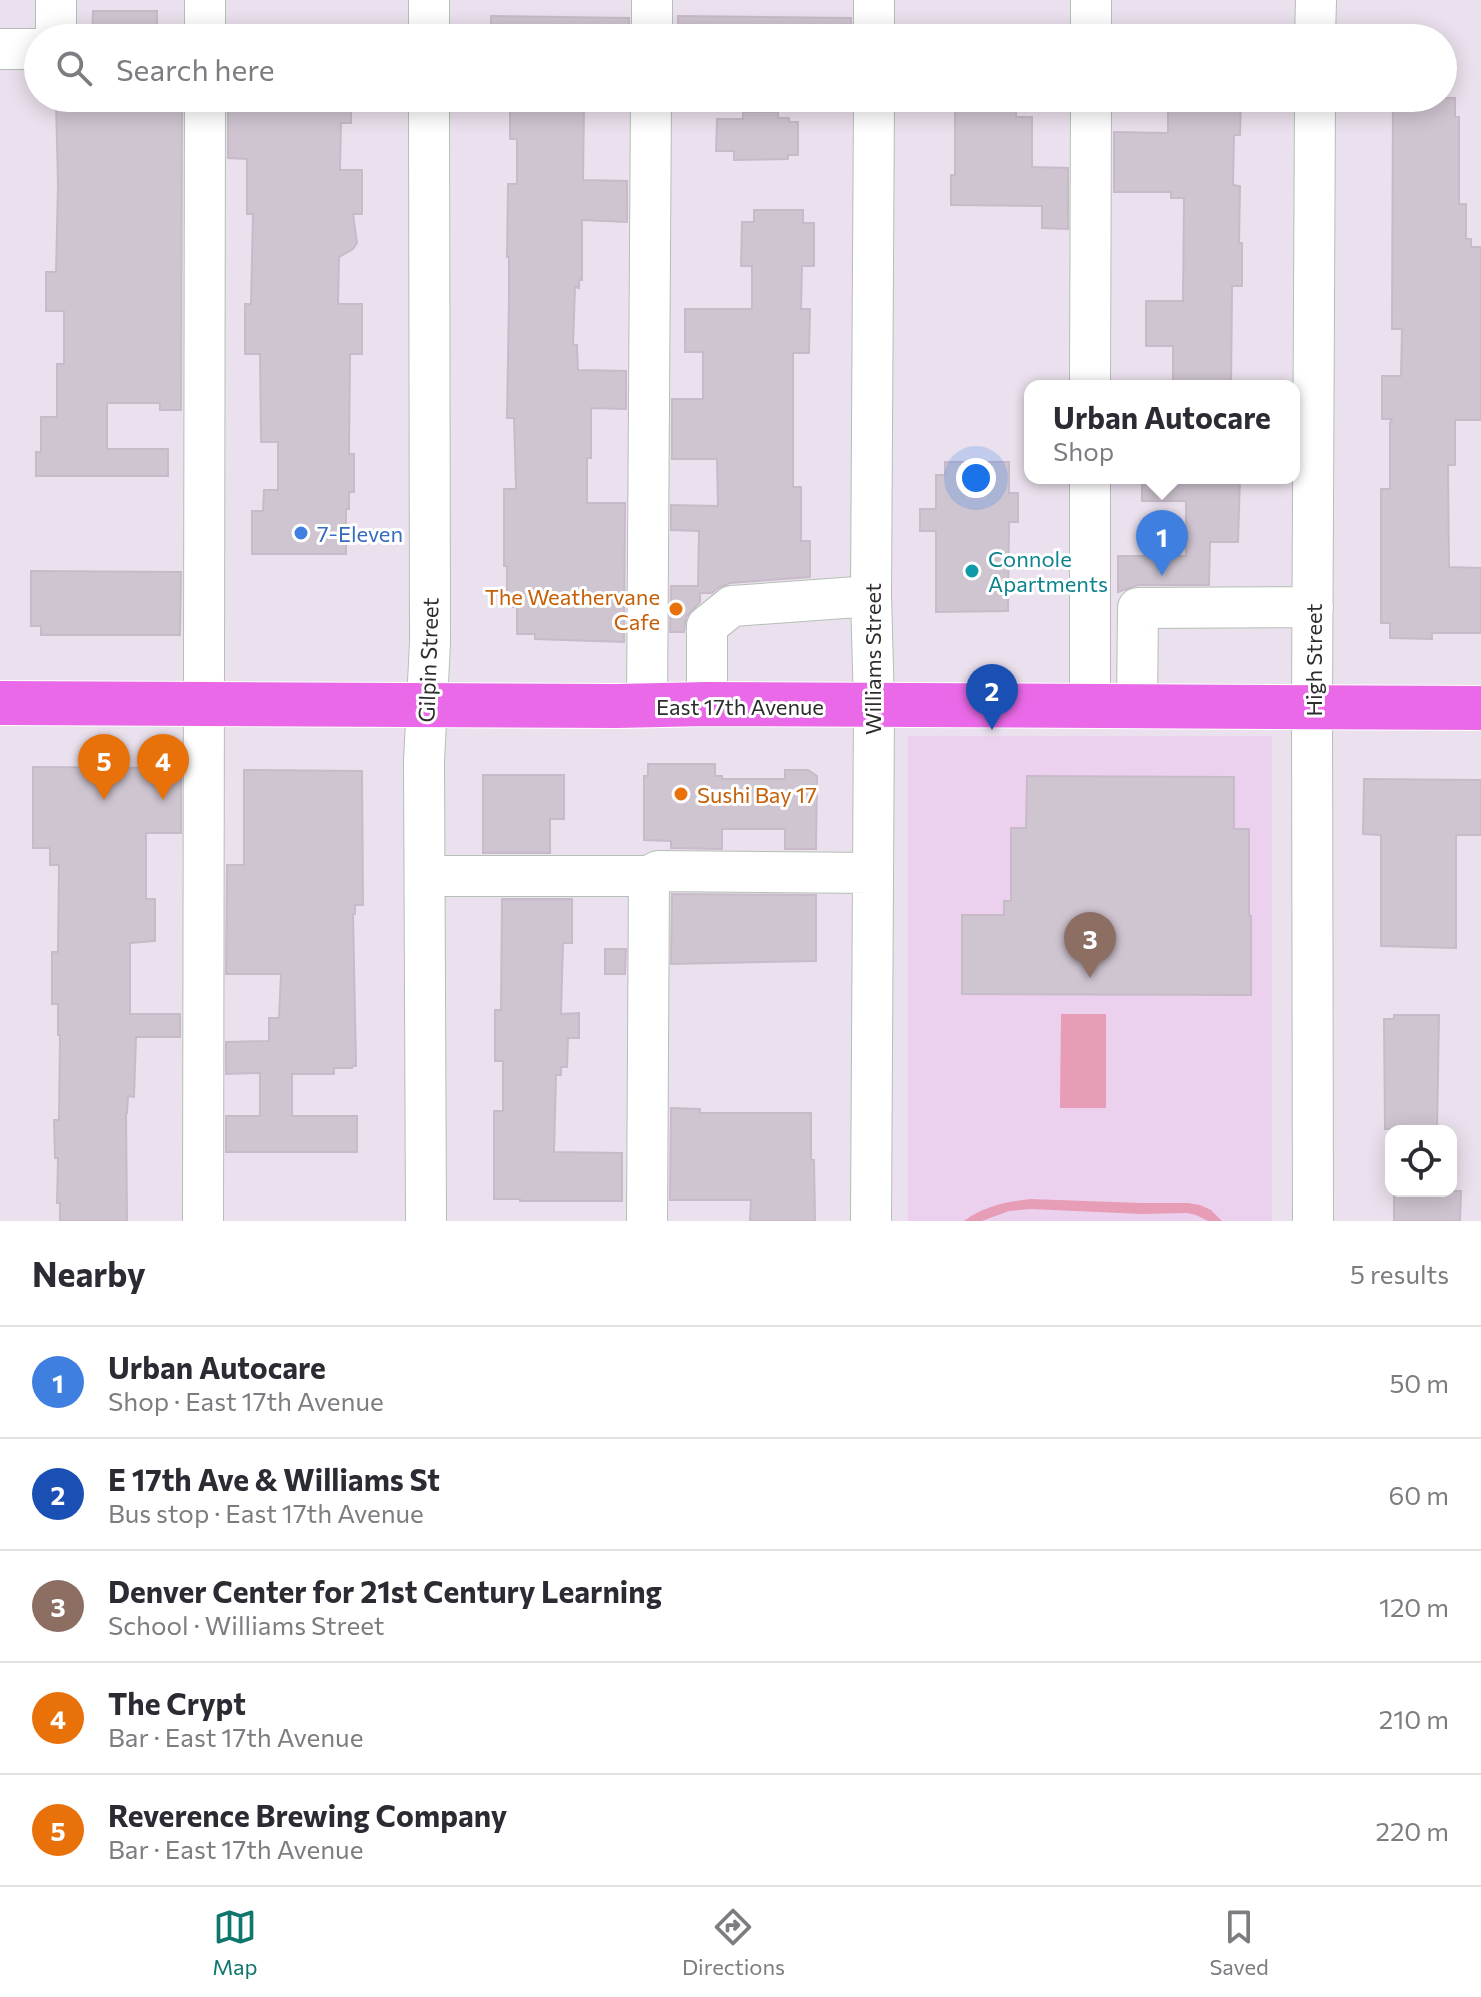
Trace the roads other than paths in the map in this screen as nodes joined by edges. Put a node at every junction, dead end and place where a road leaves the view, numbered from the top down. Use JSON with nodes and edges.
{"nodes":[{"id":1,"x":56,"y":0,"type":"edge"},
{"id":2,"x":205,"y":0,"type":"edge"},
{"id":3,"x":429,"y":0,"type":"edge"},
{"id":4,"x":652,"y":0,"type":"edge"},
{"id":5,"x":874,"y":0,"type":"edge"},
{"id":6,"x":1091,"y":0,"type":"edge"},
{"id":7,"x":1316,"y":0,"type":"edge"},
{"id":8,"x":56,"y":24,"type":"edge"},
{"id":9,"x":205,"y":24,"type":"edge"},
{"id":10,"x":429,"y":24,"type":"edge"},
{"id":11,"x":652,"y":24,"type":"edge"},
{"id":12,"x":874,"y":24,"type":"edge"},
{"id":13,"x":1091,"y":24,"type":"edge"},
{"id":14,"x":1315,"y":24,"type":"edge"},
{"id":15,"x":0,"y":49,"type":"edge"},
{"id":16,"x":24,"y":49,"type":"edge"},
{"id":17,"x":205,"y":112,"type":"edge"},
{"id":18,"x":429,"y":112,"type":"edge"},
{"id":19,"x":651,"y":112,"type":"edge"},
{"id":20,"x":874,"y":112,"type":"edge"},
{"id":21,"x":1091,"y":112,"type":"edge"},
{"id":22,"x":1315,"y":112,"type":"edge"},
{"id":23,"x":1090,"y":380,"type":"edge"},
{"id":24,"x":1090,"y":484,"type":"edge"},
{"id":25,"x":871,"y":596,"type":"junction"},
{"id":26,"x":1313,"y":607,"type":"junction"},
{"id":27,"x":0,"y":703,"type":"edge"},
{"id":28,"x":204,"y":704,"type":"junction"},
{"id":29,"x":707,"y":704,"type":"junction"},
{"id":30,"x":427,"y":705,"type":"junction"},
{"id":31,"x":647,"y":706,"type":"junction"},
{"id":32,"x":874,"y":706,"type":"junction"},
{"id":33,"x":1090,"y":706,"type":"junction"},
{"id":34,"x":1137,"y":707,"type":"junction"},
{"id":35,"x":1312,"y":707,"type":"junction"},
{"id":36,"x":1481,"y":708,"type":"edge"},
{"id":37,"x":872,"y":873,"type":"junction"},
{"id":38,"x":425,"y":876,"type":"junction"},
{"id":39,"x":649,"y":876,"type":"junction"},
{"id":40,"x":203,"y":1221,"type":"edge"},
{"id":41,"x":426,"y":1221,"type":"edge"},
{"id":42,"x":647,"y":1221,"type":"edge"},
{"id":43,"x":871,"y":1221,"type":"edge"},
{"id":44,"x":1313,"y":1221,"type":"edge"}],
"edges":[{"from":1,"to":8,"type":"street"},
{"from":2,"to":9,"type":"street"},
{"from":3,"to":10,"type":"street"},
{"from":4,"to":11,"type":"street"},
{"from":5,"to":12,"type":"street"},
{"from":6,"to":13,"type":"street"},
{"from":7,"to":14,"type":"street"},
{"from":15,"to":16,"type":"street"},
{"from":17,"to":28,"type":"street"},
{"from":18,"to":30,"type":"street","name":"Gilpin Street"},
{"from":19,"to":31,"type":"street"},
{"from":20,"to":25,"type":"street","name":"Williams Street"},
{"from":21,"to":23,"type":"street"},
{"from":22,"to":26,"type":"street","name":"High Street"},
{"from":24,"to":33,"type":"street"},
{"from":25,"to":29,"type":"street"},
{"from":25,"to":32,"type":"street","name":"Williams Street"},
{"from":26,"to":34,"type":"street"},
{"from":26,"to":35,"type":"street","name":"High Street"},
{"from":27,"to":28,"type":"main road","name":"East 17th Avenue"},
{"from":28,"to":30,"type":"main road","name":"East 17th Avenue"},
{"from":28,"to":40,"type":"street"},
{"from":29,"to":31,"type":"main road","name":"East 17th Avenue"},
{"from":29,"to":32,"type":"main road","name":"East 17th Avenue"},
{"from":30,"to":31,"type":"main road","name":"East 17th Avenue"},
{"from":30,"to":38,"type":"street","name":"Gilpin Street"},
{"from":32,"to":33,"type":"main road","name":"East 17th Avenue"},
{"from":32,"to":37,"type":"street","name":"Williams Street"},
{"from":33,"to":34,"type":"main road","name":"East 17th Avenue"},
{"from":34,"to":35,"type":"main road","name":"East 17th Avenue"},
{"from":35,"to":36,"type":"main road","name":"East 17th Avenue"},
{"from":35,"to":44,"type":"street","name":"High Street"},
{"from":37,"to":39,"type":"street"},
{"from":37,"to":43,"type":"street","name":"Williams Street"},
{"from":38,"to":39,"type":"street"},
{"from":38,"to":41,"type":"street","name":"Gilpin Street"},
{"from":39,"to":42,"type":"street"}]}
